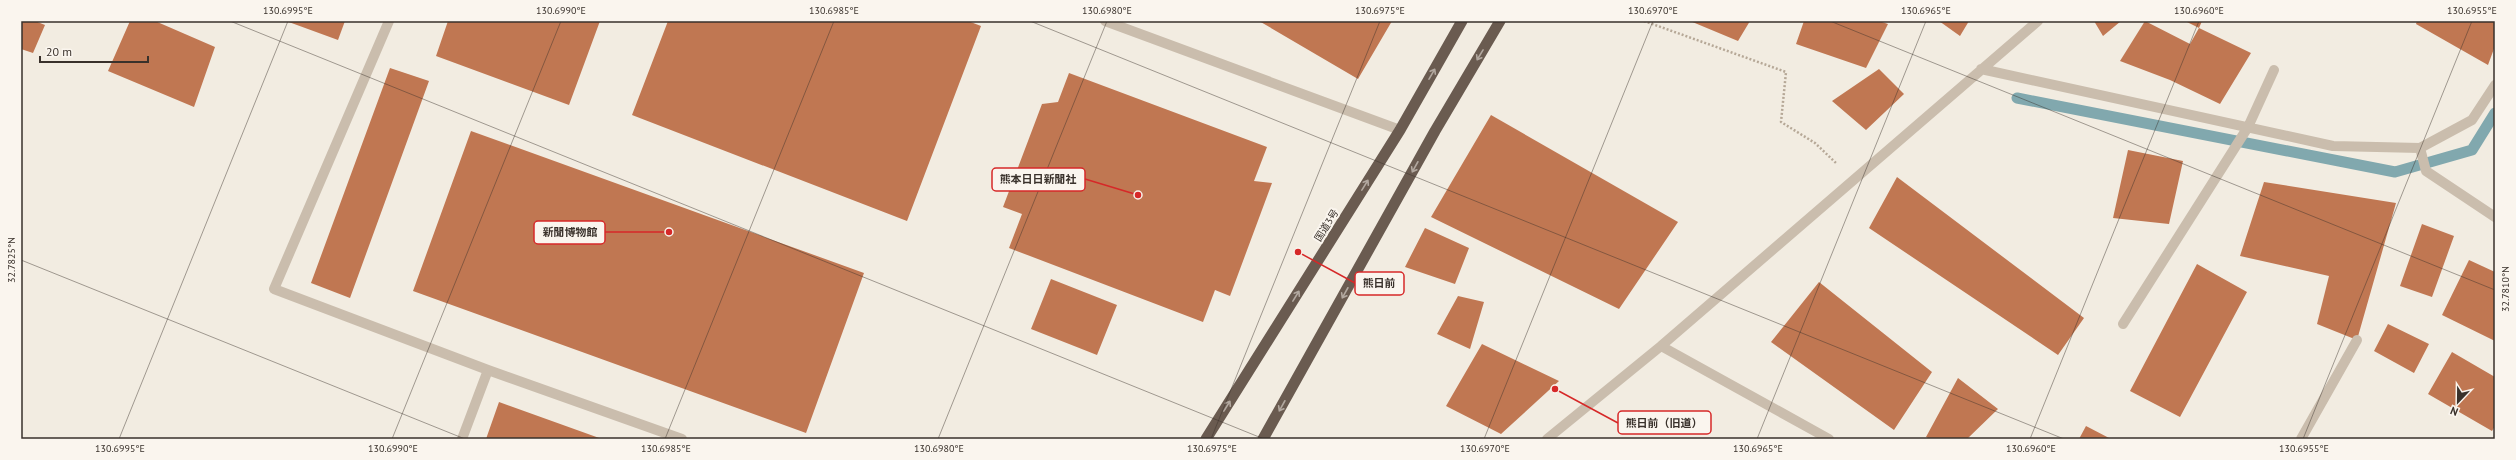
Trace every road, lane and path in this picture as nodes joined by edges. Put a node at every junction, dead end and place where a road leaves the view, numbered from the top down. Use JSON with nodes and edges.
{"nodes":[{"id":1,"x":389,"y":21,"type":"edge"},
{"id":2,"x":1105,"y":21,"type":"edge"},
{"id":3,"x":1462,"y":21,"type":"edge"},
{"id":4,"x":1500,"y":21,"type":"edge"},
{"id":5,"x":1644,"y":21,"type":"edge"},
{"id":6,"x":2038,"y":21,"type":"edge"},
{"id":7,"x":1981,"y":69,"type":"junction"},
{"id":8,"x":2274,"y":70,"type":"dead end"},
{"id":9,"x":2495,"y":85,"type":"edge"},
{"id":10,"x":2248,"y":127,"type":"junction"},
{"id":11,"x":1400,"y":130,"type":"junction"},
{"id":12,"x":2420,"y":148,"type":"junction"},
{"id":13,"x":1839,"y":166,"type":"dead end"},
{"id":14,"x":2495,"y":218,"type":"edge"},
{"id":15,"x":2123,"y":324,"type":"dead end"},
{"id":16,"x":2357,"y":340,"type":"dead end"},
{"id":17,"x":1661,"y":346,"type":"junction"},
{"id":18,"x":488,"y":370,"type":"junction"},
{"id":19,"x":462,"y":439,"type":"edge"},
{"id":20,"x":682,"y":439,"type":"edge"},
{"id":21,"x":1206,"y":439,"type":"edge"},
{"id":22,"x":1263,"y":439,"type":"edge"},
{"id":23,"x":1547,"y":439,"type":"edge"},
{"id":24,"x":1829,"y":439,"type":"edge"},
{"id":25,"x":2301,"y":439,"type":"edge"}],
"edges":[{"from":1,"to":18,"type":"street"},
{"from":2,"to":11,"type":"street"},
{"from":11,"to":3,"type":"highway","name":"国道3号","one_way":true},
{"from":4,"to":22,"type":"highway","one_way":true},
{"from":5,"to":13,"type":"path"},
{"from":6,"to":7,"type":"street"},
{"from":7,"to":10,"type":"street"},
{"from":7,"to":17,"type":"street"},
{"from":8,"to":10,"type":"street"},
{"from":9,"to":12,"type":"street"},
{"from":10,"to":12,"type":"street"},
{"from":10,"to":15,"type":"street"},
{"from":21,"to":11,"type":"highway","name":"国道3号","one_way":true},
{"from":12,"to":14,"type":"street"},
{"from":16,"to":25,"type":"street"},
{"from":17,"to":23,"type":"street"},
{"from":17,"to":24,"type":"street"},
{"from":18,"to":19,"type":"street"},
{"from":18,"to":20,"type":"street"}]}
